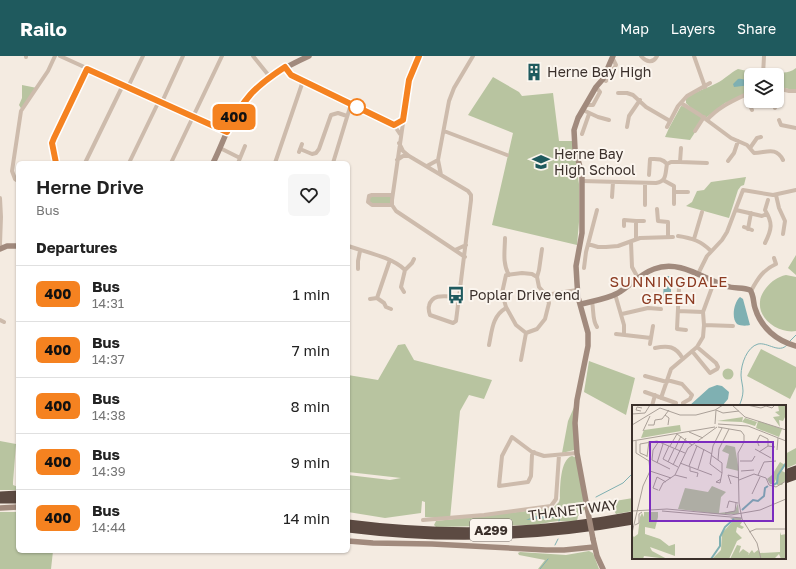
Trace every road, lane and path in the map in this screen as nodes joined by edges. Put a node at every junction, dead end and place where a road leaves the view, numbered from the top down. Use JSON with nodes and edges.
{"nodes":[{"id":1,"x":55,"y":56,"type":"edge"},
{"id":2,"x":60,"y":56,"type":"edge"},
{"id":3,"x":142,"y":56,"type":"edge"},
{"id":4,"x":183,"y":56,"type":"edge"},
{"id":5,"x":222,"y":56,"type":"edge"},
{"id":6,"x":253,"y":56,"type":"edge"},
{"id":7,"x":420,"y":56,"type":"edge"},
{"id":8,"x":473,"y":56,"type":"edge"},
{"id":9,"x":641,"y":56,"type":"edge"},
{"id":10,"x":657,"y":56,"type":"edge"},
{"id":11,"x":694,"y":56,"type":"edge"},
{"id":12,"x":764,"y":56,"type":"edge"},
{"id":13,"x":306,"y":57,"type":"edge"},
{"id":14,"x":613,"y":57,"type":"edge"},
{"id":15,"x":285,"y":67,"type":"junction"},
{"id":16,"x":763,"y":68,"type":"edge"},
{"id":17,"x":87,"y":69,"type":"junction"},
{"id":18,"x":270,"y":77,"type":"junction"},
{"id":19,"x":303,"y":81,"type":"junction"},
{"id":20,"x":710,"y":83,"type":"dead end"},
{"id":21,"x":123,"y":85,"type":"junction"},
{"id":22,"x":128,"y":87,"type":"junction"},
{"id":23,"x":705,"y":87,"type":"junction"},
{"id":24,"x":784,"y":90,"type":"edge"},
{"id":25,"x":796,"y":91,"type":"edge"},
{"id":26,"x":618,"y":93,"type":"dead end"},
{"id":27,"x":744,"y":95,"type":"edge"},
{"id":28,"x":640,"y":100,"type":"junction"},
{"id":29,"x":160,"y":102,"type":"junction"},
{"id":30,"x":681,"y":103,"type":"junction"},
{"id":31,"x":351,"y":104,"type":"junction"},
{"id":32,"x":584,"y":108,"type":"junction"},
{"id":33,"x":589,"y":114,"type":"junction"},
{"id":34,"x":347,"y":116,"type":"junction"},
{"id":35,"x":194,"y":117,"type":"junction"},
{"id":36,"x":705,"y":119,"type":"junction"},
{"id":37,"x":403,"y":120,"type":"junction"},
{"id":38,"x":609,"y":120,"type":"dead end"},
{"id":39,"x":779,"y":120,"type":"dead end"},
{"id":40,"x":670,"y":121,"type":"junction"},
{"id":41,"x":394,"y":125,"type":"junction"},
{"id":42,"x":667,"y":126,"type":"dead end"},
{"id":43,"x":627,"y":127,"type":"dead end"},
{"id":44,"x":796,"y":128,"type":"edge"},
{"id":45,"x":444,"y":131,"type":"junction"},
{"id":46,"x":695,"y":131,"type":"dead end"},
{"id":47,"x":227,"y":132,"type":"junction"},
{"id":48,"x":582,"y":134,"type":"dead end"},
{"id":49,"x":400,"y":135,"type":"junction"},
{"id":50,"x":761,"y":137,"type":"dead end"},
{"id":51,"x":738,"y":141,"type":"junction"},
{"id":52,"x":399,"y":143,"type":"junction"},
{"id":53,"x":245,"y":146,"type":"dead end"},
{"id":54,"x":220,"y":148,"type":"junction"},
{"id":55,"x":300,"y":148,"type":"dead end"},
{"id":56,"x":503,"y":148,"type":"dead end"},
{"id":57,"x":680,"y":148,"type":"dead end"},
{"id":58,"x":750,"y":148,"type":"junction"},
{"id":59,"x":502,"y":153,"type":"junction"},
{"id":60,"x":507,"y":155,"type":"dead end"},
{"id":61,"x":409,"y":156,"type":"junction"},
{"id":62,"x":240,"y":158,"type":"junction"},
{"id":63,"x":397,"y":160,"type":"junction"},
{"id":64,"x":438,"y":160,"type":"junction"},
{"id":65,"x":783,"y":160,"type":"dead end"},
{"id":66,"x":56,"y":161,"type":"edge"},
{"id":67,"x":86,"y":161,"type":"edge"},
{"id":68,"x":130,"y":161,"type":"edge"},
{"id":69,"x":172,"y":161,"type":"edge"},
{"id":70,"x":214,"y":161,"type":"edge"},
{"id":71,"x":239,"y":161,"type":"edge"},
{"id":72,"x":276,"y":161,"type":"edge"},
{"id":73,"x":334,"y":161,"type":"edge"},
{"id":74,"x":728,"y":161,"type":"dead end"},
{"id":75,"x":680,"y":162,"type":"junction"},
{"id":76,"x":666,"y":164,"type":"junction"},
{"id":77,"x":707,"y":164,"type":"dead end"},
{"id":78,"x":427,"y":166,"type":"junction"},
{"id":79,"x":440,"y":175,"type":"junction"},
{"id":80,"x":649,"y":175,"type":"dead end"},
{"id":81,"x":16,"y":179,"type":"edge"},
{"id":82,"x":663,"y":180,"type":"junction"},
{"id":83,"x":582,"y":181,"type":"junction"},
{"id":84,"x":613,"y":182,"type":"junction"},
{"id":85,"x":645,"y":183,"type":"junction"},
{"id":86,"x":796,"y":190,"type":"edge"},
{"id":87,"x":674,"y":192,"type":"junction"},
{"id":88,"x":688,"y":192,"type":"dead end"},
{"id":89,"x":392,"y":195,"type":"junction"},
{"id":90,"x":776,"y":195,"type":"junction"},
{"id":91,"x":612,"y":197,"type":"dead end"},
{"id":92,"x":0,"y":198,"type":"edge"},
{"id":93,"x":768,"y":200,"type":"dead end"},
{"id":94,"x":674,"y":204,"type":"dead end"},
{"id":95,"x":392,"y":205,"type":"junction"},
{"id":96,"x":645,"y":205,"type":"dead end"},
{"id":97,"x":657,"y":208,"type":"dead end"},
{"id":98,"x":597,"y":210,"type":"dead end"},
{"id":99,"x":736,"y":210,"type":"junction"},
{"id":100,"x":702,"y":212,"type":"dead end"},
{"id":101,"x":751,"y":213,"type":"junction"},
{"id":102,"x":768,"y":214,"type":"junction"},
{"id":103,"x":636,"y":221,"type":"junction"},
{"id":104,"x":644,"y":221,"type":"dead end"},
{"id":105,"x":624,"y":226,"type":"dead end"},
{"id":106,"x":748,"y":229,"type":"dead end"},
{"id":107,"x":783,"y":234,"type":"dead end"},
{"id":108,"x":678,"y":236,"type":"dead end"},
{"id":109,"x":505,"y":238,"type":"dead end"},
{"id":110,"x":694,"y":238,"type":"junction"},
{"id":111,"x":636,"y":240,"type":"junction"},
{"id":112,"x":631,"y":242,"type":"junction"},
{"id":113,"x":767,"y":242,"type":"dead end"},
{"id":114,"x":588,"y":244,"type":"junction"},
{"id":115,"x":466,"y":245,"type":"junction"},
{"id":116,"x":16,"y":246,"type":"edge"},
{"id":117,"x":350,"y":247,"type":"edge"},
{"id":118,"x":1,"y":249,"type":"edge"},
{"id":119,"x":542,"y":249,"type":"dead end"},
{"id":120,"x":455,"y":250,"type":"junction"},
{"id":121,"x":360,"y":251,"type":"junction"},
{"id":122,"x":711,"y":251,"type":"junction"},
{"id":123,"x":465,"y":257,"type":"junction"},
{"id":124,"x":774,"y":258,"type":"dead end"},
{"id":125,"x":390,"y":260,"type":"junction"},
{"id":126,"x":414,"y":262,"type":"dead end"},
{"id":127,"x":584,"y":268,"type":"dead end"},
{"id":128,"x":358,"y":269,"type":"dead end"},
{"id":129,"x":405,"y":270,"type":"junction"},
{"id":130,"x":509,"y":274,"type":"junction"},
{"id":131,"x":698,"y":274,"type":"junction"},
{"id":132,"x":537,"y":277,"type":"junction"},
{"id":133,"x":638,"y":278,"type":"junction"},
{"id":134,"x":714,"y":282,"type":"junction"},
{"id":135,"x":401,"y":287,"type":"junction"},
{"id":136,"x":679,"y":288,"type":"dead end"},
{"id":137,"x":397,"y":290,"type":"dead end"},
{"id":138,"x":577,"y":290,"type":"junction"},
{"id":139,"x":404,"y":292,"type":"dead end"},
{"id":140,"x":752,"y":292,"type":"junction"},
{"id":141,"x":616,"y":294,"type":"junction"},
{"id":142,"x":546,"y":295,"type":"junction"},
{"id":143,"x":459,"y":297,"type":"junction"},
{"id":144,"x":377,"y":298,"type":"junction"},
{"id":145,"x":370,"y":299,"type":"dead end"},
{"id":146,"x":592,"y":302,"type":"junction"},
{"id":147,"x":581,"y":304,"type":"junction"},
{"id":148,"x":506,"y":308,"type":"junction"},
{"id":149,"x":391,"y":309,"type":"dead end"},
{"id":150,"x":661,"y":309,"type":"dead end"},
{"id":151,"x":678,"y":310,"type":"junction"},
{"id":152,"x":703,"y":312,"type":"junction"},
{"id":153,"x":622,"y":314,"type":"junction"},
{"id":154,"x":704,"y":325,"type":"junction"},
{"id":155,"x":653,"y":326,"type":"dead end"},
{"id":156,"x":733,"y":326,"type":"dead end"},
{"id":157,"x":597,"y":328,"type":"dead end"},
{"id":158,"x":686,"y":330,"type":"dead end"},
{"id":159,"x":526,"y":333,"type":"junction"},
{"id":160,"x":616,"y":334,"type":"dead end"},
{"id":161,"x":624,"y":335,"type":"junction"},
{"id":162,"x":651,"y":338,"type":"junction"},
{"id":163,"x":650,"y":344,"type":"dead end"},
{"id":164,"x":489,"y":345,"type":"dead end"},
{"id":165,"x":794,"y":346,"type":"edge"},
{"id":166,"x":697,"y":347,"type":"junction"},
{"id":167,"x":655,"y":348,"type":"dead end"},
{"id":168,"x":692,"y":351,"type":"junction"},
{"id":169,"x":682,"y":359,"type":"junction"},
{"id":170,"x":521,"y":360,"type":"dead end"},
{"id":171,"x":645,"y":376,"type":"dead end"},
{"id":172,"x":667,"y":381,"type":"junction"},
{"id":173,"x":645,"y":392,"type":"dead end"},
{"id":174,"x":655,"y":396,"type":"junction"},
{"id":175,"x":661,"y":398,"type":"junction"},
{"id":176,"x":676,"y":403,"type":"dead end"},
{"id":177,"x":683,"y":403,"type":"dead end"},
{"id":178,"x":652,"y":405,"type":"edge"},
{"id":179,"x":534,"y":452,"type":"junction"},
{"id":180,"x":577,"y":453,"type":"junction"},
{"id":181,"x":560,"y":455,"type":"junction"},
{"id":182,"x":796,"y":469,"type":"edge"},
{"id":183,"x":786,"y":473,"type":"edge"},
{"id":184,"x":796,"y":476,"type":"edge"},
{"id":185,"x":786,"y":480,"type":"edge"},
{"id":186,"x":16,"y":494,"type":"edge"},
{"id":187,"x":0,"y":495,"type":"edge"},
{"id":188,"x":0,"y":500,"type":"edge"},
{"id":189,"x":16,"y":500,"type":"edge"},
{"id":190,"x":16,"y":507,"type":"edge"},
{"id":191,"x":0,"y":508,"type":"edge"},
{"id":192,"x":632,"y":515,"type":"edge"},
{"id":193,"x":423,"y":520,"type":"dead end"},
{"id":194,"x":632,"y":521,"type":"edge"},
{"id":195,"x":350,"y":523,"type":"edge"},
{"id":196,"x":350,"y":529,"type":"edge"},
{"id":197,"x":350,"y":540,"type":"edge"},
{"id":198,"x":594,"y":547,"type":"junction"},
{"id":199,"x":603,"y":569,"type":"edge"}],
"edges":[{"from":1,"to":81,"type":"street"},
{"from":2,"to":17,"type":"street"},
{"from":3,"to":22,"type":"street"},
{"from":4,"to":29,"type":"street"},
{"from":5,"to":35,"type":"street"},
{"from":6,"to":18,"type":"street"},
{"from":7,"to":37,"type":"street"},
{"from":8,"to":45,"type":"street"},
{"from":9,"to":10,"type":"street"},
{"from":11,"to":23,"type":"street"},
{"from":12,"to":16,"type":"street"},
{"from":13,"to":15,"type":"street"},
{"from":14,"to":32,"type":"street"},
{"from":15,"to":18,"type":"street"},
{"from":15,"to":19,"type":"street"},
{"from":17,"to":21,"type":"street"},
{"from":17,"to":66,"type":"street"},
{"from":18,"to":47,"type":"street"},
{"from":19,"to":31,"type":"street"},
{"from":19,"to":72,"type":"street"},
{"from":20,"to":23,"type":"street"},
{"from":21,"to":22,"type":"street"},
{"from":21,"to":67,"type":"street"},
{"from":22,"to":29,"type":"street"},
{"from":23,"to":30,"type":"street"},
{"from":24,"to":25,"type":"street"},
{"from":26,"to":28,"type":"street"},
{"from":27,"to":36,"type":"street"},
{"from":28,"to":40,"type":"street"},
{"from":28,"to":43,"type":"street"},
{"from":29,"to":35,"type":"street"},
{"from":29,"to":68,"type":"street"},
{"from":30,"to":36,"type":"street"},
{"from":30,"to":40,"type":"street"},
{"from":31,"to":34,"type":"street"},
{"from":31,"to":41,"type":"street"},
{"from":32,"to":33,"type":"street"},
{"from":32,"to":83,"type":"street"},
{"from":33,"to":38,"type":"street"},
{"from":33,"to":48,"type":"street"},
{"from":34,"to":55,"type":"street"},
{"from":34,"to":73,"type":"street"},
{"from":35,"to":47,"type":"street"},
{"from":35,"to":69,"type":"street"},
{"from":36,"to":46,"type":"street"},
{"from":36,"to":51,"type":"street"},
{"from":37,"to":41,"type":"street"},
{"from":37,"to":49,"type":"street"},
{"from":39,"to":44,"type":"street"},
{"from":40,"to":42,"type":"street"},
{"from":41,"to":49,"type":"street"},
{"from":45,"to":59,"type":"street"},
{"from":45,"to":64,"type":"street"},
{"from":47,"to":54,"type":"street"},
{"from":49,"to":52,"type":"street"},
{"from":50,"to":58,"type":"street"},
{"from":51,"to":58,"type":"street"},
{"from":51,"to":74,"type":"street"},
{"from":52,"to":61,"type":"street"},
{"from":52,"to":63,"type":"street"},
{"from":53,"to":62,"type":"street"},
{"from":54,"to":62,"type":"street"},
{"from":54,"to":70,"type":"street"},
{"from":56,"to":59,"type":"street"},
{"from":57,"to":75,"type":"street"},
{"from":58,"to":65,"type":"street"},
{"from":59,"to":60,"type":"street"},
{"from":61,"to":63,"type":"street"},
{"from":61,"to":78,"type":"street"},
{"from":62,"to":71,"type":"street"},
{"from":63,"to":89,"type":"street"},
{"from":64,"to":78,"type":"street"},
{"from":64,"to":79,"type":"street"},
{"from":75,"to":76,"type":"street"},
{"from":75,"to":77,"type":"street"},
{"from":76,"to":80,"type":"street"},
{"from":76,"to":82,"type":"street"},
{"from":78,"to":79,"type":"street"},
{"from":79,"to":115,"type":"street"},
{"from":82,"to":85,"type":"street"},
{"from":82,"to":87,"type":"street"},
{"from":83,"to":84,"type":"street"},
{"from":83,"to":138,"type":"street"},
{"from":84,"to":85,"type":"street"},
{"from":84,"to":91,"type":"street"},
{"from":85,"to":96,"type":"street"},
{"from":86,"to":90,"type":"street"},
{"from":87,"to":88,"type":"street"},
{"from":87,"to":94,"type":"street"},
{"from":89,"to":95,"type":"street"},
{"from":89,"to":95,"type":"street"},
{"from":90,"to":99,"type":"street"},
{"from":90,"to":107,"type":"street"},
{"from":92,"to":118,"type":"street"},
{"from":93,"to":102,"type":"street"},
{"from":95,"to":120,"type":"street"},
{"from":97,"to":111,"type":"street"},
{"from":98,"to":114,"type":"street"},
{"from":99,"to":101,"type":"street"},
{"from":99,"to":122,"type":"street"},
{"from":100,"to":110,"type":"street"},
{"from":101,"to":102,"type":"street"},
{"from":101,"to":106,"type":"street"},
{"from":102,"to":113,"type":"street"},
{"from":103,"to":104,"type":"street"},
{"from":103,"to":105,"type":"street"},
{"from":103,"to":111,"type":"street"},
{"from":108,"to":110,"type":"street"},
{"from":109,"to":130,"type":"street"},
{"from":110,"to":122,"type":"street"},
{"from":111,"to":112,"type":"street"},
{"from":112,"to":114,"type":"street"},
{"from":112,"to":133,"type":"street"},
{"from":114,"to":127,"type":"street"},
{"from":115,"to":120,"type":"street"},
{"from":115,"to":123,"type":"street"},
{"from":116,"to":118,"type":"street"},
{"from":117,"to":121,"type":"street"},
{"from":119,"to":132,"type":"street"},
{"from":120,"to":123,"type":"street"},
{"from":121,"to":125,"type":"street"},
{"from":121,"to":128,"type":"street"},
{"from":122,"to":131,"type":"street"},
{"from":123,"to":143,"type":"street"},
{"from":124,"to":140,"type":"street"},
{"from":125,"to":129,"type":"street"},
{"from":125,"to":144,"type":"street"},
{"from":126,"to":129,"type":"street"},
{"from":129,"to":135,"type":"street"},
{"from":130,"to":132,"type":"street"},
{"from":130,"to":148,"type":"street"},
{"from":131,"to":133,"type":"street"},
{"from":131,"to":134,"type":"street"},
{"from":132,"to":142,"type":"street"},
{"from":133,"to":141,"type":"street"},
{"from":134,"to":140,"type":"street"},
{"from":134,"to":152,"type":"street"},
{"from":135,"to":137,"type":"street"},
{"from":135,"to":139,"type":"street"},
{"from":136,"to":151,"type":"street"},
{"from":138,"to":142,"type":"street"},
{"from":138,"to":147,"type":"street"},
{"from":140,"to":165,"type":"street"},
{"from":141,"to":146,"type":"street"},
{"from":141,"to":153,"type":"street"},
{"from":142,"to":159,"type":"street"},
{"from":143,"to":143,"type":"street"},
{"from":144,"to":145,"type":"street"},
{"from":144,"to":149,"type":"street"},
{"from":146,"to":147,"type":"street"},
{"from":146,"to":157,"type":"street"},
{"from":147,"to":180,"type":"street"},
{"from":148,"to":159,"type":"street"},
{"from":148,"to":164,"type":"street"},
{"from":150,"to":153,"type":"street"},
{"from":151,"to":152,"type":"street"},
{"from":151,"to":158,"type":"street"},
{"from":152,"to":154,"type":"street"},
{"from":153,"to":161,"type":"street"},
{"from":154,"to":156,"type":"street"},
{"from":154,"to":166,"type":"street"},
{"from":155,"to":162,"type":"street"},
{"from":159,"to":170,"type":"street"},
{"from":160,"to":161,"type":"street"},
{"from":161,"to":162,"type":"street"},
{"from":162,"to":163,"type":"street"},
{"from":166,"to":168,"type":"street"},
{"from":166,"to":168,"type":"street"},
{"from":167,"to":169,"type":"street"},
{"from":168,"to":169,"type":"street"},
{"from":169,"to":172,"type":"street"},
{"from":171,"to":172,"type":"street"},
{"from":172,"to":175,"type":"street"},
{"from":172,"to":177,"type":"street"},
{"from":173,"to":174,"type":"street"},
{"from":174,"to":175,"type":"street"},
{"from":174,"to":178,"type":"street"},
{"from":175,"to":176,"type":"street"},
{"from":179,"to":179,"type":"street"},
{"from":179,"to":181,"type":"street"},
{"from":180,"to":181,"type":"street"},
{"from":180,"to":198,"type":"street","bridge":true},
{"from":181,"to":193,"type":"street"},
{"from":182,"to":183,"type":"highway"},
{"from":184,"to":185,"type":"highway"},
{"from":186,"to":187,"type":"highway"},
{"from":188,"to":189,"type":"highway"},
{"from":190,"to":191,"type":"street"},
{"from":192,"to":195,"type":"highway","name":"THANET WAY","number":"A299"},
{"from":194,"to":196,"type":"highway","name":"THANET WAY","number":"A299"},
{"from":197,"to":198,"type":"street"},
{"from":198,"to":199,"type":"street"}]}
